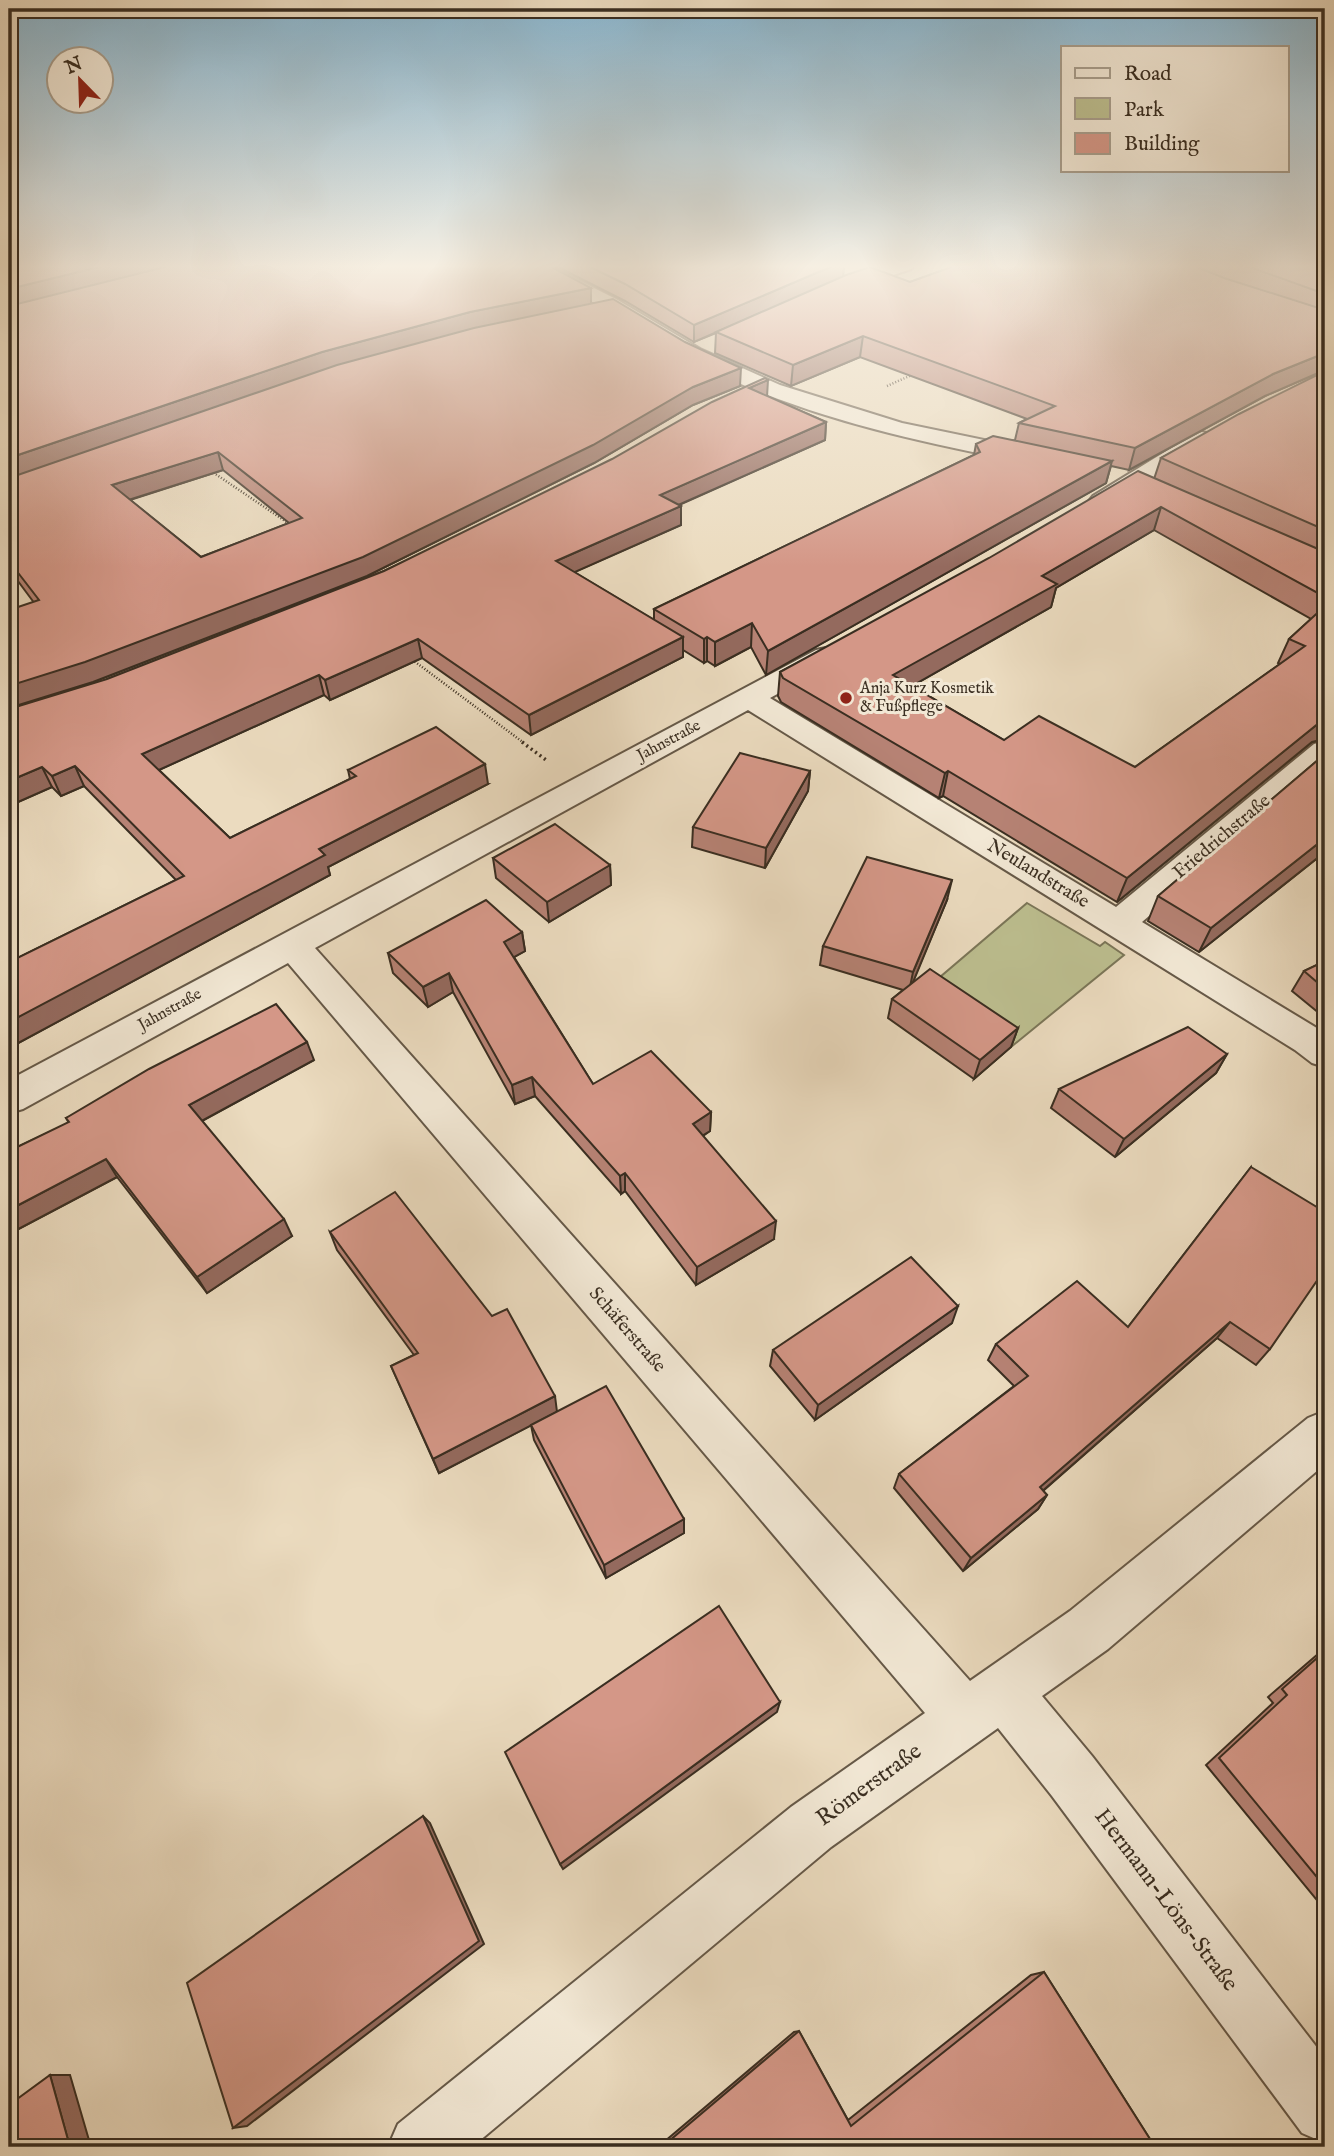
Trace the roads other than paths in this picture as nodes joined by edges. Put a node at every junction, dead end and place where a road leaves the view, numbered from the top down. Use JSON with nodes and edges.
{"nodes":[{"id":1,"x":720,"y":366,"type":"edge"},
{"id":2,"x":764,"y":386,"type":"junction"},
{"id":3,"x":727,"y":401,"type":"edge"},
{"id":4,"x":1215,"y":432,"type":"edge"},
{"id":5,"x":1050,"y":460,"type":"edge"},
{"id":6,"x":1101,"y":471,"type":"edge"},
{"id":7,"x":1133,"y":482,"type":"junction"},
{"id":8,"x":1163,"y":496,"type":"edge"},
{"id":9,"x":1075,"y":516,"type":"edge"},
{"id":10,"x":854,"y":641,"type":"edge"},
{"id":11,"x":749,"y":698,"type":"junction"},
{"id":12,"x":1325,"y":750,"type":"edge"},
{"id":13,"x":1119,"y":923,"type":"junction"},
{"id":14,"x":290,"y":944,"type":"junction"},
{"id":15,"x":1325,"y":1054,"type":"edge"},
{"id":16,"x":9,"y":1098,"type":"edge"},
{"id":17,"x":1325,"y":1434,"type":"edge"},
{"id":18,"x":984,"y":1704,"type":"junction"},
{"id":19,"x":1325,"y":2110,"type":"edge"},
{"id":20,"x":421,"y":2147,"type":"edge"}],
"edges":[{"from":1,"to":2,"type":"street"},
{"from":2,"to":3,"type":"street"},
{"from":2,"to":5,"type":"street"},
{"from":4,"to":7,"type":"street"},
{"from":6,"to":7,"type":"street"},
{"from":7,"to":8,"type":"street"},
{"from":7,"to":9,"type":"street"},
{"from":10,"to":11,"type":"street","name":"Jahnstraße"},
{"from":11,"to":13,"type":"street","name":"Neulandstraße"},
{"from":11,"to":14,"type":"street","name":"Jahnstraße"},
{"from":12,"to":13,"type":"street","name":"Friedrichstraße"},
{"from":13,"to":15,"type":"street","name":"Neulandstraße"},
{"from":14,"to":16,"type":"street","name":"Jahnstraße"},
{"from":14,"to":18,"type":"street","name":"Schäferstraße"},
{"from":17,"to":18,"type":"street","name":"Römerstraße"},
{"from":18,"to":19,"type":"street","name":"Hermann-Löns-Straße"},
{"from":18,"to":20,"type":"street","name":"Römerstraße"}]}
